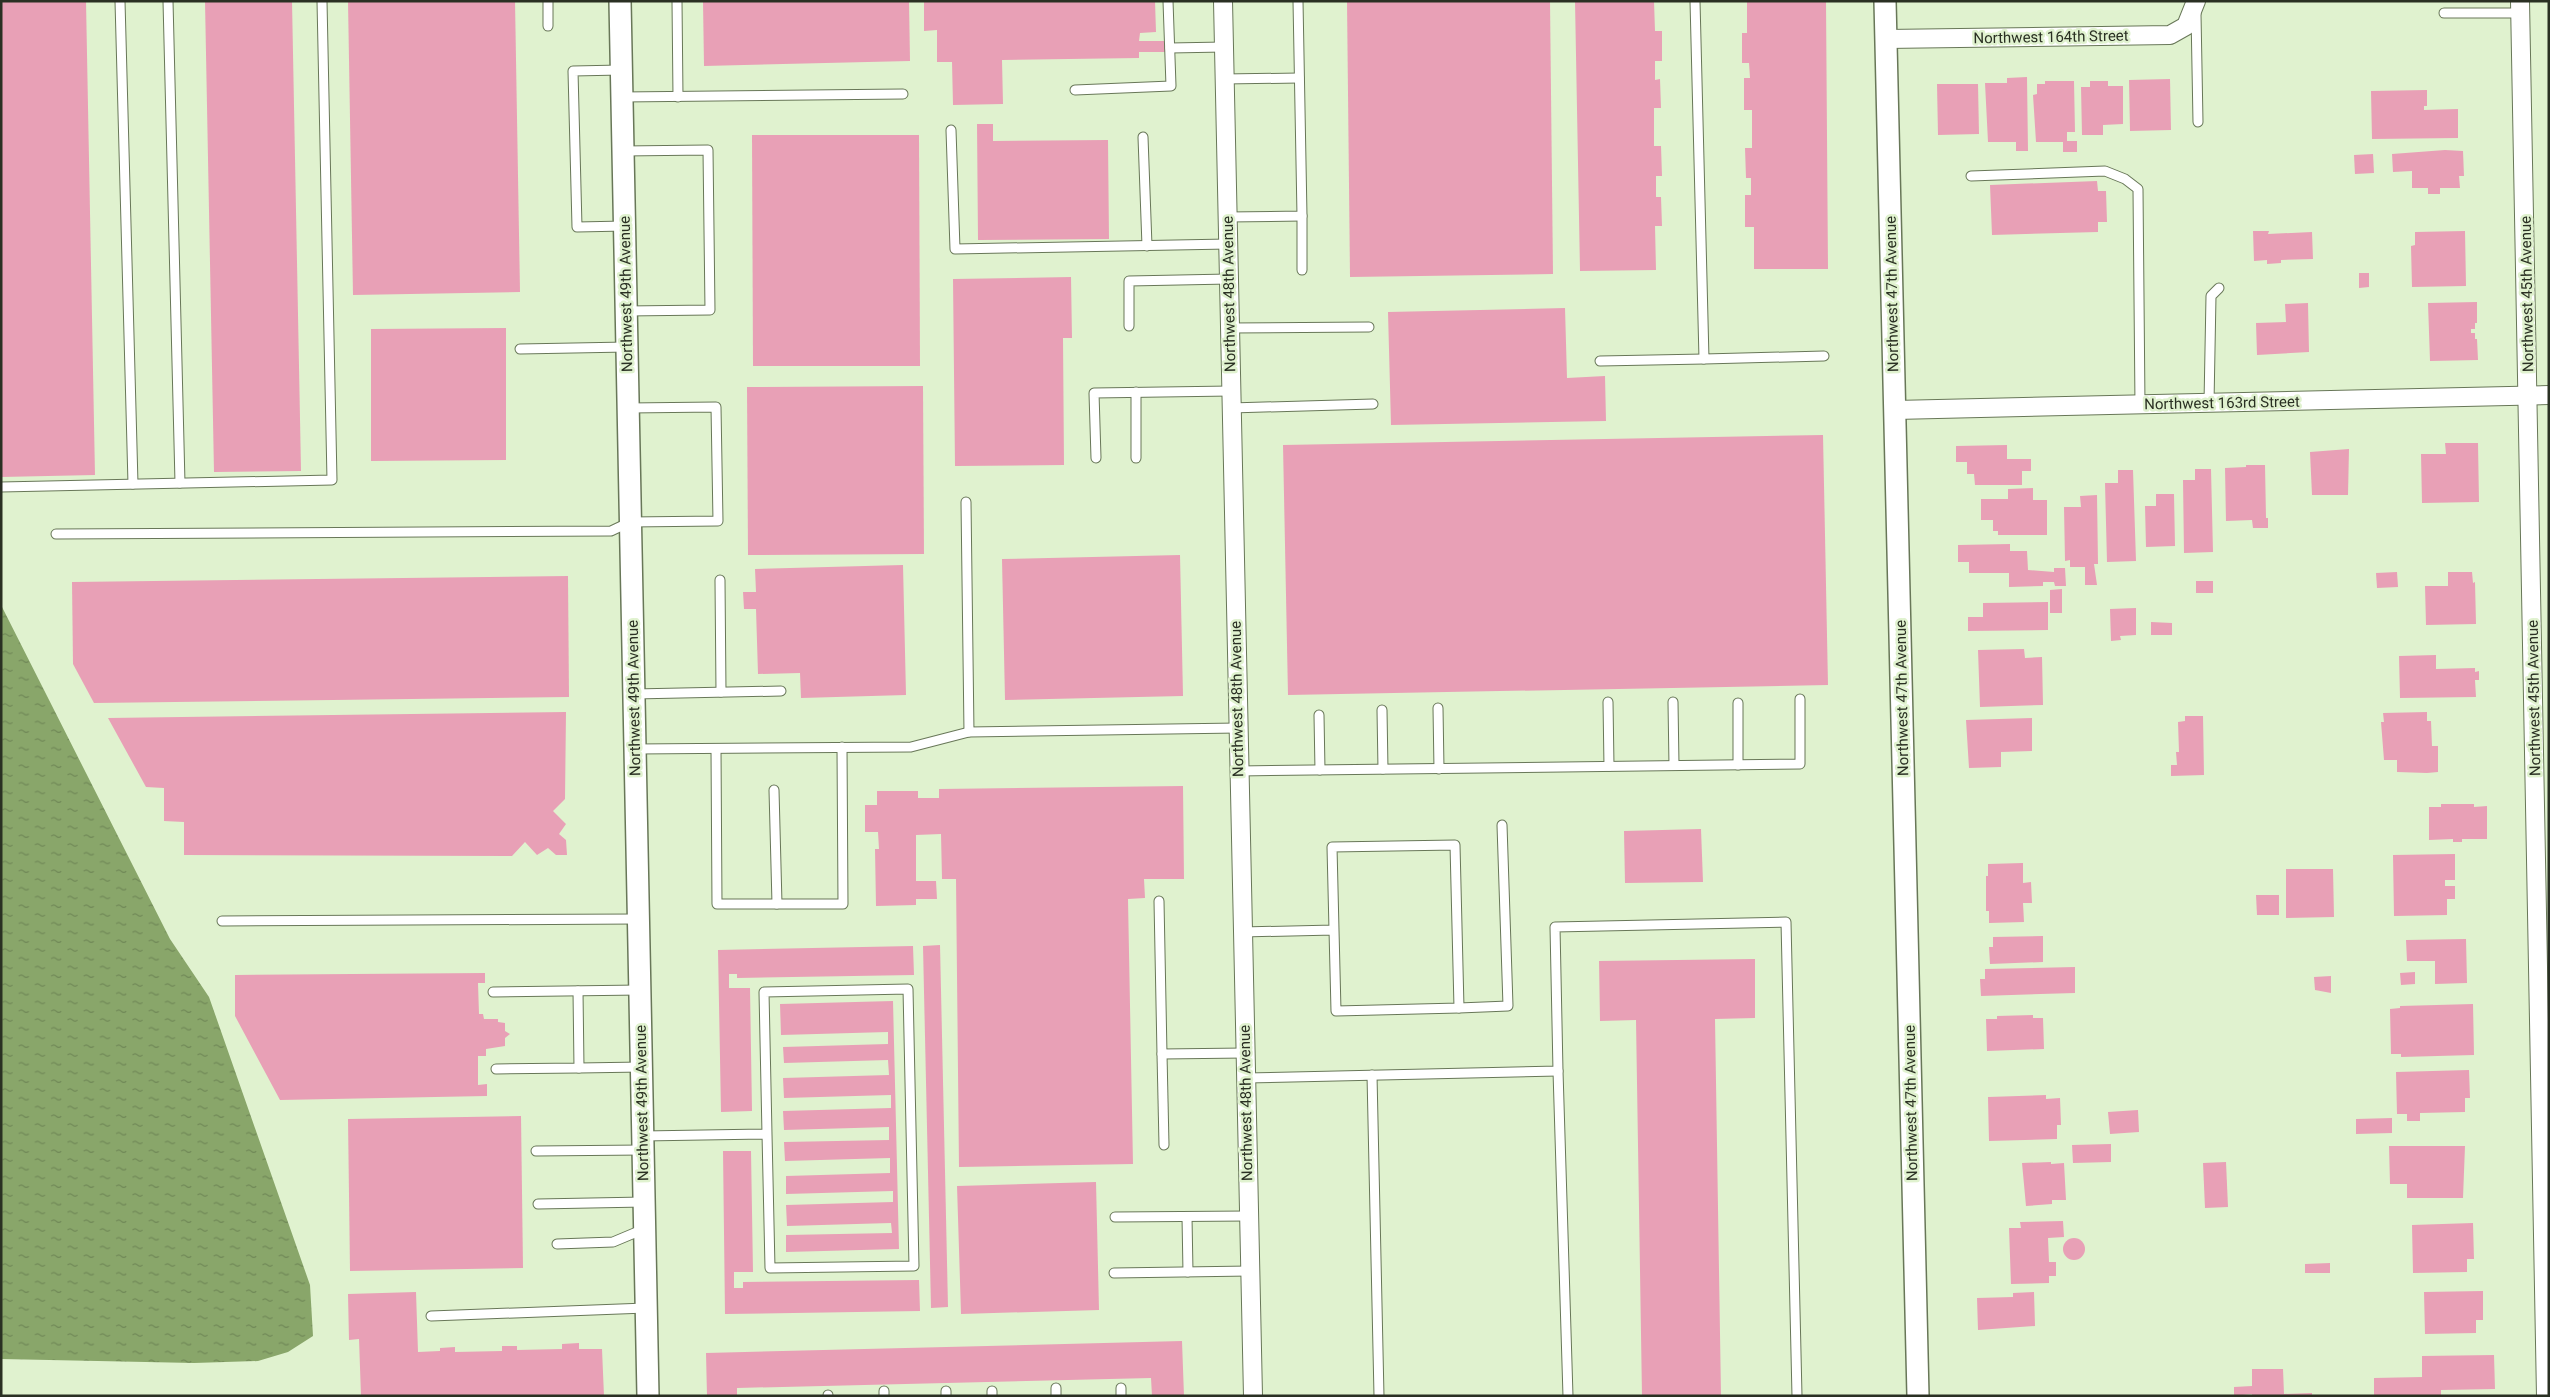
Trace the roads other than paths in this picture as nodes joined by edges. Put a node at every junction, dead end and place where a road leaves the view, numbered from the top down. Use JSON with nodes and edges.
{"nodes":[{"id":1,"x":120,"y":1,"type":"edge"},
{"id":2,"x":168,"y":1,"type":"edge"},
{"id":3,"x":322,"y":1,"type":"edge"},
{"id":4,"x":548,"y":1,"type":"edge"},
{"id":5,"x":620,"y":1,"type":"edge"},
{"id":6,"x":676,"y":1,"type":"edge"},
{"id":7,"x":1168,"y":1,"type":"edge"},
{"id":8,"x":1223,"y":1,"type":"edge"},
{"id":9,"x":1298,"y":1,"type":"edge"},
{"id":10,"x":1695,"y":1,"type":"edge"},
{"id":11,"x":1885,"y":1,"type":"edge"},
{"id":12,"x":2196,"y":4,"type":"edge"},
{"id":13,"x":2521,"y":7,"type":"edge"},
{"id":14,"x":2444,"y":13,"type":"dead end"},
{"id":15,"x":548,"y":26,"type":"dead end"},
{"id":16,"x":1886,"y":39,"type":"junction"},
{"id":17,"x":1224,"y":47,"type":"junction"},
{"id":18,"x":1170,"y":48,"type":"junction"},
{"id":19,"x":621,"y":70,"type":"junction"},
{"id":20,"x":1299,"y":78,"type":"junction"},
{"id":21,"x":1224,"y":80,"type":"junction"},
{"id":22,"x":1075,"y":90,"type":"dead end"},
{"id":23,"x":903,"y":94,"type":"dead end"},
{"id":24,"x":622,"y":97,"type":"junction"},
{"id":25,"x":678,"y":97,"type":"junction"},
{"id":26,"x":2198,"y":122,"type":"dead end"},
{"id":27,"x":951,"y":130,"type":"dead end"},
{"id":28,"x":1143,"y":137,"type":"dead end"},
{"id":29,"x":623,"y":150,"type":"junction"},
{"id":30,"x":1970,"y":176,"type":"dead end"},
{"id":31,"x":1302,"y":216,"type":"junction"},
{"id":32,"x":1227,"y":217,"type":"junction"},
{"id":33,"x":625,"y":226,"type":"junction"},
{"id":34,"x":1228,"y":244,"type":"junction"},
{"id":35,"x":1146,"y":246,"type":"junction"},
{"id":36,"x":1302,"y":270,"type":"dead end"},
{"id":37,"x":1229,"y":279,"type":"junction"},
{"id":38,"x":2219,"y":288,"type":"dead end"},
{"id":39,"x":626,"y":311,"type":"junction"},
{"id":40,"x":1129,"y":326,"type":"dead end"},
{"id":41,"x":1369,"y":327,"type":"dead end"},
{"id":42,"x":1230,"y":328,"type":"junction"},
{"id":43,"x":627,"y":347,"type":"junction"},
{"id":44,"x":520,"y":349,"type":"dead end"},
{"id":45,"x":1824,"y":356,"type":"dead end"},
{"id":46,"x":1704,"y":359,"type":"junction"},
{"id":47,"x":1600,"y":362,"type":"dead end"},
{"id":48,"x":1136,"y":392,"type":"junction"},
{"id":49,"x":2529,"y":395,"type":"junction"},
{"id":50,"x":2549,"y":395,"type":"edge"},
{"id":51,"x":1231,"y":400,"type":"junction"},
{"id":52,"x":2209,"y":403,"type":"junction"},
{"id":53,"x":1373,"y":404,"type":"dead end"},
{"id":54,"x":2140,"y":404,"type":"junction"},
{"id":55,"x":628,"y":408,"type":"junction"},
{"id":56,"x":1895,"y":410,"type":"junction"},
{"id":57,"x":1096,"y":458,"type":"dead end"},
{"id":58,"x":1136,"y":458,"type":"dead end"},
{"id":59,"x":180,"y":483,"type":"junction"},
{"id":60,"x":133,"y":484,"type":"junction"},
{"id":61,"x":1,"y":487,"type":"edge"},
{"id":62,"x":966,"y":502,"type":"dead end"},
{"id":63,"x":630,"y":522,"type":"junction"},
{"id":64,"x":56,"y":534,"type":"dead end"},
{"id":65,"x":720,"y":580,"type":"dead end"},
{"id":66,"x":781,"y":691,"type":"dead end"},
{"id":67,"x":721,"y":692,"type":"junction"},
{"id":68,"x":634,"y":694,"type":"junction"},
{"id":69,"x":1800,"y":699,"type":"dead end"},
{"id":70,"x":1608,"y":702,"type":"dead end"},
{"id":71,"x":1673,"y":702,"type":"dead end"},
{"id":72,"x":1738,"y":704,"type":"dead end"},
{"id":73,"x":1438,"y":708,"type":"dead end"},
{"id":74,"x":1382,"y":710,"type":"dead end"},
{"id":75,"x":1319,"y":715,"type":"dead end"},
{"id":76,"x":1238,"y":728,"type":"junction"},
{"id":77,"x":969,"y":732,"type":"junction"},
{"id":78,"x":842,"y":748,"type":"junction"},
{"id":79,"x":635,"y":749,"type":"junction"},
{"id":80,"x":716,"y":749,"type":"junction"},
{"id":81,"x":1738,"y":764,"type":"junction"},
{"id":82,"x":1609,"y":766,"type":"junction"},
{"id":83,"x":1674,"y":766,"type":"junction"},
{"id":84,"x":1383,"y":769,"type":"junction"},
{"id":85,"x":1438,"y":769,"type":"junction"},
{"id":86,"x":1320,"y":770,"type":"junction"},
{"id":87,"x":1239,"y":771,"type":"junction"},
{"id":88,"x":774,"y":790,"type":"dead end"},
{"id":89,"x":1502,"y":825,"type":"dead end"},
{"id":90,"x":1159,"y":901,"type":"dead end"},
{"id":91,"x":777,"y":904,"type":"junction"},
{"id":92,"x":638,"y":919,"type":"junction"},
{"id":93,"x":222,"y":921,"type":"dead end"},
{"id":94,"x":1334,"y":930,"type":"junction"},
{"id":95,"x":1242,"y":932,"type":"junction"},
{"id":96,"x":640,"y":990,"type":"junction"},
{"id":97,"x":578,"y":991,"type":"junction"},
{"id":98,"x":493,"y":992,"type":"dead end"},
{"id":99,"x":1458,"y":1008,"type":"junction"},
{"id":100,"x":1245,"y":1053,"type":"junction"},
{"id":101,"x":1162,"y":1054,"type":"junction"},
{"id":102,"x":642,"y":1067,"type":"junction"},
{"id":103,"x":580,"y":1068,"type":"junction"},
{"id":104,"x":496,"y":1069,"type":"dead end"},
{"id":105,"x":1558,"y":1071,"type":"junction"},
{"id":106,"x":1372,"y":1075,"type":"junction"},
{"id":107,"x":1246,"y":1078,"type":"junction"},
{"id":108,"x":767,"y":1134,"type":"junction"},
{"id":109,"x":643,"y":1143,"type":"junction"},
{"id":110,"x":1164,"y":1145,"type":"dead end"},
{"id":111,"x":536,"y":1151,"type":"dead end"},
{"id":112,"x":644,"y":1202,"type":"junction"},
{"id":113,"x":538,"y":1204,"type":"dead end"},
{"id":114,"x":1248,"y":1216,"type":"junction"},
{"id":115,"x":1114,"y":1217,"type":"dead end"},
{"id":116,"x":1187,"y":1217,"type":"junction"},
{"id":117,"x":645,"y":1229,"type":"junction"},
{"id":118,"x":557,"y":1244,"type":"dead end"},
{"id":119,"x":1250,"y":1271,"type":"junction"},
{"id":120,"x":1188,"y":1272,"type":"junction"},
{"id":121,"x":1114,"y":1273,"type":"dead end"},
{"id":122,"x":646,"y":1308,"type":"junction"},
{"id":123,"x":430,"y":1316,"type":"dead end"},
{"id":124,"x":648,"y":1396,"type":"edge"},
{"id":125,"x":1252,"y":1396,"type":"edge"},
{"id":126,"x":1379,"y":1396,"type":"edge"},
{"id":127,"x":1568,"y":1396,"type":"edge"},
{"id":128,"x":1797,"y":1396,"type":"edge"},
{"id":129,"x":1918,"y":1396,"type":"edge"},
{"id":130,"x":2546,"y":1396,"type":"edge"}],
"edges":[{"from":1,"to":60,"type":"lane"},
{"from":2,"to":59,"type":"lane"},
{"from":3,"to":59,"type":"lane"},
{"from":4,"to":15,"type":"lane"},
{"from":5,"to":19,"type":"street","name":"Northwest 49th Avenue"},
{"from":6,"to":25,"type":"lane"},
{"from":7,"to":18,"type":"lane"},
{"from":8,"to":17,"type":"street","name":"Northwest 48th Avenue"},
{"from":9,"to":20,"type":"lane"},
{"from":10,"to":46,"type":"lane"},
{"from":11,"to":16,"type":"street","name":"Northwest 47th Avenue"},
{"from":12,"to":16,"type":"street","name":"Northwest 164th Street"},
{"from":12,"to":26,"type":"lane"},
{"from":13,"to":14,"type":"lane"},
{"from":13,"to":49,"type":"street","name":"Northwest 45th Avenue"},
{"from":16,"to":56,"type":"street","name":"Northwest 47th Avenue"},
{"from":17,"to":18,"type":"lane"},
{"from":17,"to":21,"type":"street","name":"Northwest 48th Avenue"},
{"from":18,"to":22,"type":"lane"},
{"from":19,"to":24,"type":"street","name":"Northwest 49th Avenue"},
{"from":19,"to":33,"type":"lane"},
{"from":20,"to":21,"type":"lane"},
{"from":20,"to":31,"type":"lane"},
{"from":21,"to":32,"type":"street","name":"Northwest 48th Avenue"},
{"from":23,"to":25,"type":"lane"},
{"from":24,"to":25,"type":"lane"},
{"from":24,"to":29,"type":"street","name":"Northwest 49th Avenue"},
{"from":27,"to":35,"type":"lane"},
{"from":28,"to":35,"type":"lane"},
{"from":29,"to":33,"type":"street","name":"Northwest 49th Avenue"},
{"from":29,"to":39,"type":"lane"},
{"from":30,"to":54,"type":"lane"},
{"from":31,"to":32,"type":"lane"},
{"from":31,"to":36,"type":"lane"},
{"from":32,"to":34,"type":"street","name":"Northwest 48th Avenue"},
{"from":33,"to":39,"type":"street","name":"Northwest 49th Avenue"},
{"from":34,"to":35,"type":"lane"},
{"from":34,"to":37,"type":"street","name":"Northwest 48th Avenue"},
{"from":37,"to":40,"type":"lane"},
{"from":37,"to":42,"type":"street","name":"Northwest 48th Avenue"},
{"from":38,"to":52,"type":"lane"},
{"from":39,"to":43,"type":"street","name":"Northwest 49th Avenue"},
{"from":41,"to":42,"type":"lane"},
{"from":42,"to":51,"type":"street","name":"Northwest 48th Avenue"},
{"from":43,"to":44,"type":"lane"},
{"from":43,"to":55,"type":"street","name":"Northwest 49th Avenue"},
{"from":45,"to":46,"type":"lane"},
{"from":46,"to":47,"type":"lane"},
{"from":48,"to":51,"type":"lane"},
{"from":48,"to":57,"type":"lane"},
{"from":48,"to":58,"type":"lane"},
{"from":49,"to":50,"type":"street","name":"Northwest 163rd Street"},
{"from":49,"to":52,"type":"street","name":"Northwest 163rd Street"},
{"from":49,"to":130,"type":"street","name":"Northwest 45th Avenue"},
{"from":51,"to":53,"type":"lane"},
{"from":51,"to":76,"type":"street","name":"Northwest 48th Avenue"},
{"from":52,"to":54,"type":"street","name":"Northwest 163rd Street"},
{"from":54,"to":56,"type":"street","name":"Northwest 163rd Street"},
{"from":55,"to":63,"type":"street","name":"Northwest 49th Avenue"},
{"from":55,"to":63,"type":"lane"},
{"from":56,"to":129,"type":"street","name":"Northwest 47th Avenue"},
{"from":59,"to":60,"type":"lane"},
{"from":60,"to":61,"type":"lane"},
{"from":62,"to":77,"type":"lane"},
{"from":63,"to":64,"type":"lane"},
{"from":63,"to":68,"type":"street","name":"Northwest 49th Avenue"},
{"from":65,"to":67,"type":"lane"},
{"from":66,"to":67,"type":"lane"},
{"from":67,"to":68,"type":"lane"},
{"from":68,"to":79,"type":"street","name":"Northwest 49th Avenue"},
{"from":69,"to":81,"type":"lane"},
{"from":70,"to":82,"type":"lane"},
{"from":71,"to":83,"type":"lane"},
{"from":72,"to":81,"type":"lane"},
{"from":73,"to":85,"type":"lane"},
{"from":74,"to":84,"type":"lane"},
{"from":75,"to":86,"type":"lane"},
{"from":76,"to":77,"type":"lane"},
{"from":76,"to":87,"type":"street","name":"Northwest 48th Avenue"},
{"from":77,"to":78,"type":"lane"},
{"from":78,"to":80,"type":"lane"},
{"from":78,"to":91,"type":"lane"},
{"from":79,"to":80,"type":"lane"},
{"from":79,"to":92,"type":"street","name":"Northwest 49th Avenue"},
{"from":80,"to":91,"type":"lane"},
{"from":81,"to":83,"type":"lane"},
{"from":82,"to":83,"type":"lane"},
{"from":82,"to":85,"type":"lane"},
{"from":84,"to":85,"type":"lane"},
{"from":84,"to":86,"type":"lane"},
{"from":86,"to":87,"type":"lane"},
{"from":87,"to":95,"type":"street","name":"Northwest 48th Avenue"},
{"from":88,"to":91,"type":"lane"},
{"from":89,"to":99,"type":"lane"},
{"from":90,"to":101,"type":"lane"},
{"from":92,"to":93,"type":"lane"},
{"from":92,"to":96,"type":"street","name":"Northwest 49th Avenue"},
{"from":94,"to":95,"type":"lane"},
{"from":94,"to":99,"type":"lane"},
{"from":94,"to":99,"type":"lane"},
{"from":95,"to":100,"type":"street","name":"Northwest 48th Avenue"},
{"from":96,"to":97,"type":"lane"},
{"from":96,"to":102,"type":"street","name":"Northwest 49th Avenue"},
{"from":97,"to":98,"type":"lane"},
{"from":97,"to":103,"type":"lane"},
{"from":100,"to":101,"type":"lane"},
{"from":100,"to":107,"type":"street","name":"Northwest 48th Avenue"},
{"from":101,"to":110,"type":"lane"},
{"from":102,"to":103,"type":"lane"},
{"from":102,"to":109,"type":"street","name":"Northwest 49th Avenue"},
{"from":103,"to":104,"type":"lane"},
{"from":105,"to":106,"type":"lane"},
{"from":105,"to":127,"type":"lane"},
{"from":105,"to":128,"type":"lane"},
{"from":106,"to":107,"type":"lane"},
{"from":106,"to":126,"type":"lane"},
{"from":107,"to":114,"type":"street","name":"Northwest 48th Avenue"},
{"from":108,"to":108,"type":"lane"},
{"from":108,"to":109,"type":"lane"},
{"from":109,"to":111,"type":"lane"},
{"from":109,"to":112,"type":"street","name":"Northwest 49th Avenue"},
{"from":112,"to":113,"type":"lane"},
{"from":112,"to":117,"type":"street","name":"Northwest 49th Avenue"},
{"from":114,"to":116,"type":"lane"},
{"from":114,"to":119,"type":"street","name":"Northwest 48th Avenue"},
{"from":115,"to":116,"type":"lane"},
{"from":116,"to":120,"type":"lane"},
{"from":117,"to":118,"type":"lane"},
{"from":117,"to":122,"type":"street","name":"Northwest 49th Avenue"},
{"from":119,"to":120,"type":"lane"},
{"from":119,"to":125,"type":"street","name":"Northwest 48th Avenue"},
{"from":120,"to":121,"type":"lane"},
{"from":122,"to":123,"type":"lane"},
{"from":122,"to":124,"type":"street","name":"Northwest 49th Avenue"}]}
